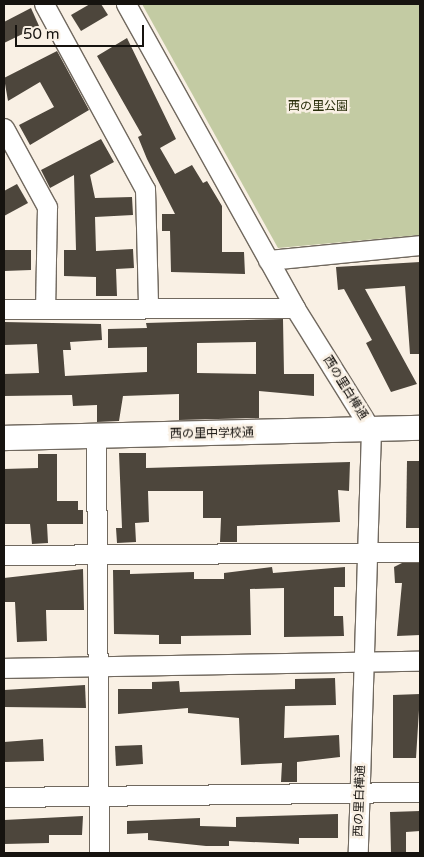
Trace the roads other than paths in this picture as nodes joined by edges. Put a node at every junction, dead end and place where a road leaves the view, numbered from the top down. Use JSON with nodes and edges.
{"nodes":[{"id":1,"x":44,"y":4,"type":"edge"},
{"id":2,"x":126,"y":4,"type":"edge"},
{"id":3,"x":4,"y":128,"type":"edge"},
{"id":4,"x":420,"y":245,"type":"edge"},
{"id":5,"x":268,"y":260,"type":"junction"},
{"id":6,"x":148,"y":306,"type":"junction"},
{"id":7,"x":45,"y":308,"type":"junction"},
{"id":8,"x":295,"y":308,"type":"junction"},
{"id":9,"x":4,"y":309,"type":"edge"},
{"id":10,"x":420,"y":428,"type":"edge"},
{"id":11,"x":371,"y":430,"type":"junction"},
{"id":12,"x":96,"y":437,"type":"junction"},
{"id":13,"x":4,"y":438,"type":"edge"},
{"id":14,"x":420,"y":552,"type":"edge"},
{"id":15,"x":370,"y":553,"type":"junction"},
{"id":16,"x":97,"y":554,"type":"junction"},
{"id":17,"x":4,"y":555,"type":"edge"},
{"id":18,"x":366,"y":661,"type":"junction"},
{"id":19,"x":420,"y":661,"type":"edge"},
{"id":20,"x":98,"y":666,"type":"junction"},
{"id":21,"x":4,"y":668,"type":"edge"},
{"id":22,"x":360,"y":792,"type":"junction"},
{"id":23,"x":420,"y":792,"type":"edge"},
{"id":24,"x":99,"y":796,"type":"junction"},
{"id":25,"x":4,"y":797,"type":"edge"},
{"id":26,"x":99,"y":853,"type":"edge"},
{"id":27,"x":358,"y":853,"type":"edge"}],
"edges":[{"from":1,"to":6,"type":"street"},
{"from":2,"to":5,"type":"street","name":"西の里白樺通"},
{"from":3,"to":7,"type":"street"},
{"from":4,"to":5,"type":"street"},
{"from":5,"to":8,"type":"street","name":"西の里白樺通"},
{"from":6,"to":7,"type":"street"},
{"from":6,"to":8,"type":"street"},
{"from":7,"to":9,"type":"street"},
{"from":8,"to":11,"type":"street","name":"西の里白樺通"},
{"from":10,"to":11,"type":"street","name":"西の里中学校通"},
{"from":11,"to":12,"type":"street","name":"西の里中学校通"},
{"from":11,"to":15,"type":"street","name":"西の里白樺通"},
{"from":12,"to":13,"type":"street","name":"西の里中学校通"},
{"from":12,"to":16,"type":"street"},
{"from":14,"to":15,"type":"street"},
{"from":15,"to":16,"type":"street"},
{"from":15,"to":18,"type":"street","name":"西の里白樺通"},
{"from":16,"to":17,"type":"street"},
{"from":16,"to":20,"type":"street"},
{"from":18,"to":19,"type":"street"},
{"from":18,"to":20,"type":"street"},
{"from":18,"to":22,"type":"street","name":"西の里白樺通"},
{"from":20,"to":21,"type":"street"},
{"from":20,"to":24,"type":"street"},
{"from":22,"to":23,"type":"street"},
{"from":22,"to":24,"type":"street"},
{"from":22,"to":27,"type":"street","name":"西の里白樺通"},
{"from":24,"to":25,"type":"street"},
{"from":24,"to":26,"type":"street"}]}
